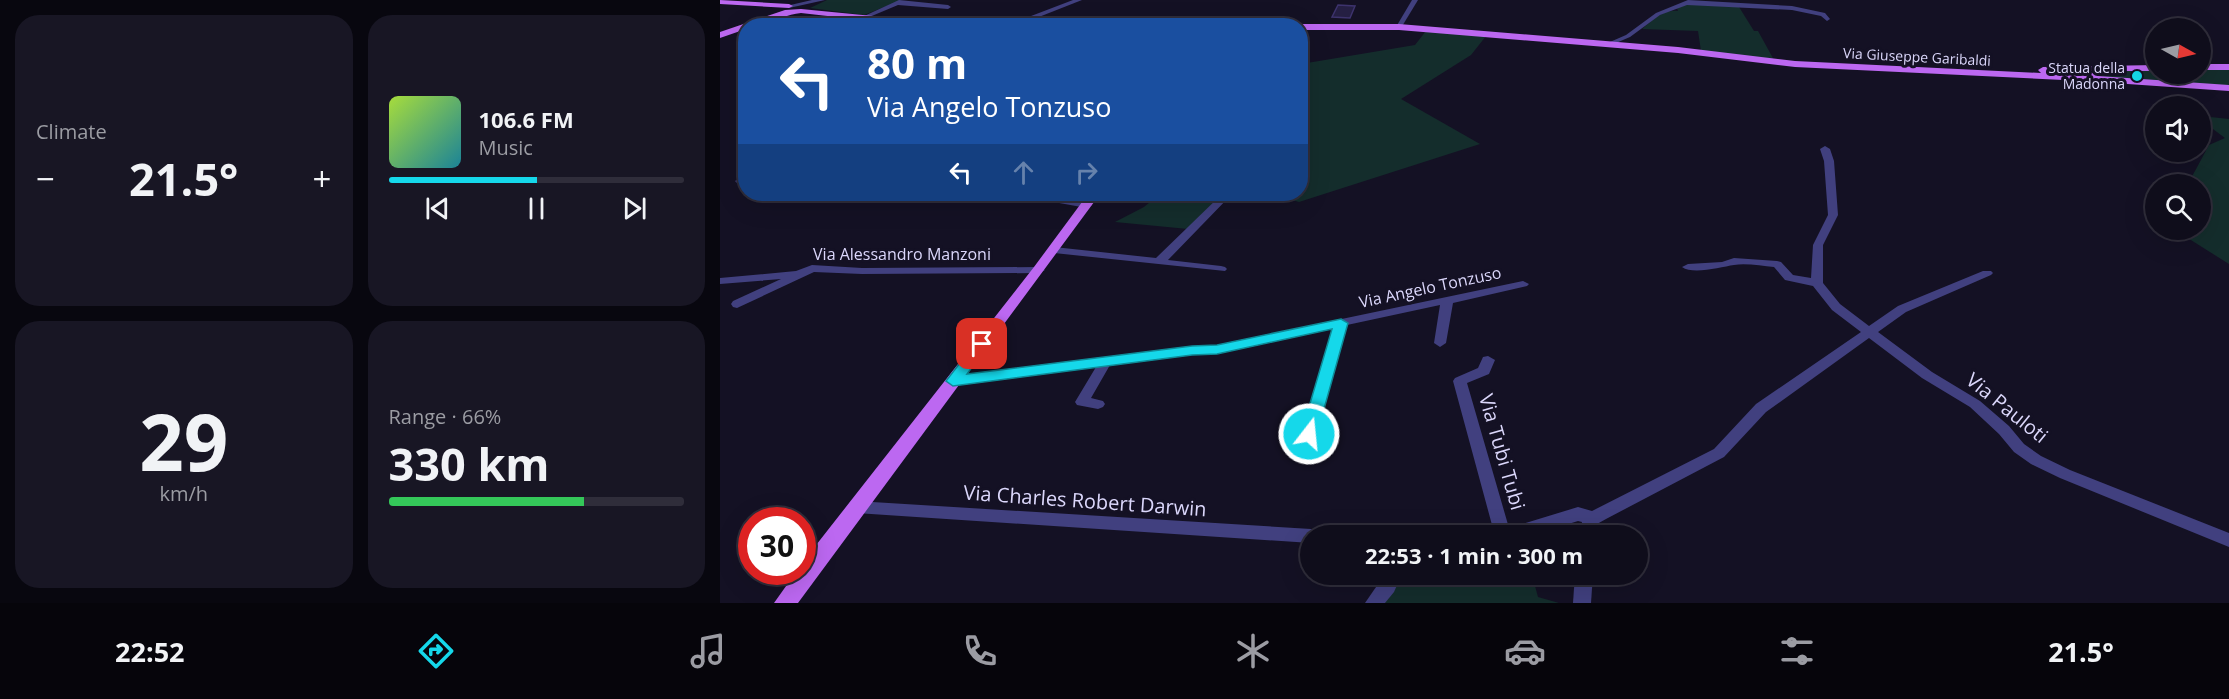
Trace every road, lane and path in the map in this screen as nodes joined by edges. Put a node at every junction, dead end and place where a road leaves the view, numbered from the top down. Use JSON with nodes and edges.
{"nodes":[{"id":1,"x":739,"y":0,"type":"edge"},
{"id":2,"x":823,"y":0,"type":"edge"},
{"id":3,"x":1079,"y":0,"type":"edge"},
{"id":4,"x":1415,"y":0,"type":"edge"},
{"id":5,"x":902,"y":1,"type":"edge"},
{"id":6,"x":1690,"y":2,"type":"edge"},
{"id":7,"x":725,"y":3,"type":"edge"},
{"id":8,"x":759,"y":6,"type":"junction"},
{"id":9,"x":948,"y":7,"type":"dead end"},
{"id":10,"x":800,"y":8,"type":"junction"},
{"id":11,"x":789,"y":9,"type":"junction"},
{"id":12,"x":771,"y":11,"type":"junction"},
{"id":13,"x":814,"y":12,"type":"junction"},
{"id":14,"x":865,"y":17,"type":"junction"},
{"id":15,"x":759,"y":18,"type":"edge"},
{"id":16,"x":766,"y":18,"type":"edge"},
{"id":17,"x":874,"y":18,"type":"edge"},
{"id":18,"x":1030,"y":18,"type":"edge"},
{"id":19,"x":1827,"y":19,"type":"dead end"},
{"id":20,"x":1308,"y":27,"type":"edge"},
{"id":21,"x":1399,"y":27,"type":"junction"},
{"id":22,"x":738,"y":29,"type":"edge"},
{"id":23,"x":720,"y":35,"type":"edge"},
{"id":24,"x":1607,"y":45,"type":"junction"},
{"id":25,"x":2211,"y":67,"type":"edge"},
{"id":26,"x":2229,"y":67,"type":"edge"},
{"id":27,"x":2125,"y":68,"type":"junction"},
{"id":28,"x":2145,"y":68,"type":"edge"},
{"id":29,"x":2073,"y":69,"type":"junction"},
{"id":30,"x":2049,"y":73,"type":"junction"},
{"id":31,"x":2089,"y":75,"type":"junction"},
{"id":32,"x":2229,"y":88,"type":"edge"},
{"id":33,"x":1825,"y":149,"type":"dead end"},
{"id":34,"x":1089,"y":201,"type":"edge"},
{"id":35,"x":1220,"y":201,"type":"edge"},
{"id":36,"x":1054,"y":250,"type":"junction"},
{"id":37,"x":1159,"y":262,"type":"junction"},
{"id":38,"x":1688,"y":267,"type":"dead end"},
{"id":39,"x":1221,"y":269,"type":"dead end"},
{"id":40,"x":1039,"y":270,"type":"junction"},
{"id":41,"x":1987,"y":273,"type":"dead end"},
{"id":42,"x":800,"y":274,"type":"junction"},
{"id":43,"x":720,"y":281,"type":"edge"},
{"id":44,"x":1817,"y":282,"type":"junction"},
{"id":45,"x":1523,"y":284,"type":"dead end"},
{"id":46,"x":1447,"y":300,"type":"junction"},
{"id":47,"x":737,"y":304,"type":"dead end"},
{"id":48,"x":1341,"y":323,"type":"junction"},
{"id":49,"x":1869,"y":332,"type":"junction"},
{"id":50,"x":1440,"y":343,"type":"dead end"},
{"id":51,"x":1488,"y":360,"type":"dead end"},
{"id":52,"x":1105,"y":362,"type":"junction"},
{"id":53,"x":953,"y":381,"type":"junction"},
{"id":54,"x":1098,"y":404,"type":"dead end"},
{"id":55,"x":1303,"y":456,"type":"dead end"},
{"id":56,"x":856,"y":507,"type":"junction"},
{"id":57,"x":1502,"y":525,"type":"edge"},
{"id":58,"x":1542,"y":525,"type":"edge"},
{"id":59,"x":1588,"y":525,"type":"edge"},
{"id":60,"x":1591,"y":525,"type":"edge"},
{"id":61,"x":1300,"y":535,"type":"edge"},
{"id":62,"x":2229,"y":540,"type":"edge"},
{"id":63,"x":1389,"y":585,"type":"edge"},
{"id":64,"x":1583,"y":585,"type":"edge"},
{"id":65,"x":795,"y":594,"type":"edge"},
{"id":66,"x":785,"y":603,"type":"edge"},
{"id":67,"x":1374,"y":603,"type":"edge"},
{"id":68,"x":1582,"y":603,"type":"edge"}],
"edges":[{"from":1,"to":7,"type":"street"},
{"from":2,"to":10,"type":"street"},
{"from":2,"to":11,"type":"street"},
{"from":3,"to":18,"type":"street"},
{"from":4,"to":21,"type":"street"},
{"from":5,"to":9,"type":"street"},
{"from":5,"to":14,"type":"street"},
{"from":6,"to":19,"type":"street"},
{"from":6,"to":24,"type":"street"},
{"from":7,"to":8,"type":"main road"},
{"from":8,"to":11,"type":"main road"},
{"from":8,"to":12,"type":"main road"},
{"from":10,"to":11,"type":"main road"},
{"from":10,"to":13,"type":"main road"},
{"from":11,"to":12,"type":"main road"},
{"from":11,"to":13,"type":"main road"},
{"from":11,"to":16,"type":"main road"},
{"from":12,"to":15,"type":"main road"},
{"from":13,"to":14,"type":"main road"},
{"from":14,"to":17,"type":"main road"},
{"from":20,"to":21,"type":"main road","name":"Via Giuseppe Garibaldi"},
{"from":21,"to":24,"type":"main road","name":"Via Giuseppe Garibaldi"},
{"from":22,"to":23,"type":"main road"},
{"from":24,"to":30,"type":"main road","name":"Via Giuseppe Garibaldi"},
{"from":25,"to":26,"type":"main road"},
{"from":27,"to":28,"type":"main road"},
{"from":27,"to":29,"type":"main road"},
{"from":27,"to":31,"type":"main road"},
{"from":29,"to":30,"type":"main road"},
{"from":29,"to":31,"type":"main road"},
{"from":30,"to":31,"type":"main road"},
{"from":31,"to":32,"type":"main road"},
{"from":33,"to":44,"type":"street"},
{"from":34,"to":36,"type":"main road"},
{"from":35,"to":37,"type":"street"},
{"from":36,"to":37,"type":"street"},
{"from":36,"to":40,"type":"main road"},
{"from":37,"to":39,"type":"street"},
{"from":38,"to":44,"type":"street"},
{"from":40,"to":42,"type":"street","name":"Via Alessandro Manzoni"},
{"from":40,"to":53,"type":"main road"},
{"from":41,"to":49,"type":"street"},
{"from":42,"to":43,"type":"street"},
{"from":42,"to":47,"type":"street","name":"Via Alessandro Manzoni"},
{"from":44,"to":49,"type":"street","name":"Via Pauloti"},
{"from":45,"to":46,"type":"street","name":"Via Angelo Tonzuso"},
{"from":46,"to":48,"type":"street","name":"Via Angelo Tonzuso"},
{"from":46,"to":50,"type":"street"},
{"from":48,"to":52,"type":"street","name":"Via Angelo Tonzuso"},
{"from":48,"to":55,"type":"street"},
{"from":49,"to":60,"type":"street"},
{"from":49,"to":62,"type":"street","name":"Via Pauloti"},
{"from":51,"to":57,"type":"street","name":"Via Tubi Tubi"},
{"from":52,"to":53,"type":"street","name":"Via Angelo Tonzuso"},
{"from":52,"to":54,"type":"street"},
{"from":53,"to":56,"type":"main road"},
{"from":56,"to":61,"type":"street","name":"Via Charles Robert Darwin"},
{"from":56,"to":65,"type":"main road"},
{"from":58,"to":59,"type":"street"},
{"from":63,"to":67,"type":"street"},
{"from":64,"to":68,"type":"street"},
{"from":65,"to":66,"type":"main road"}]}
